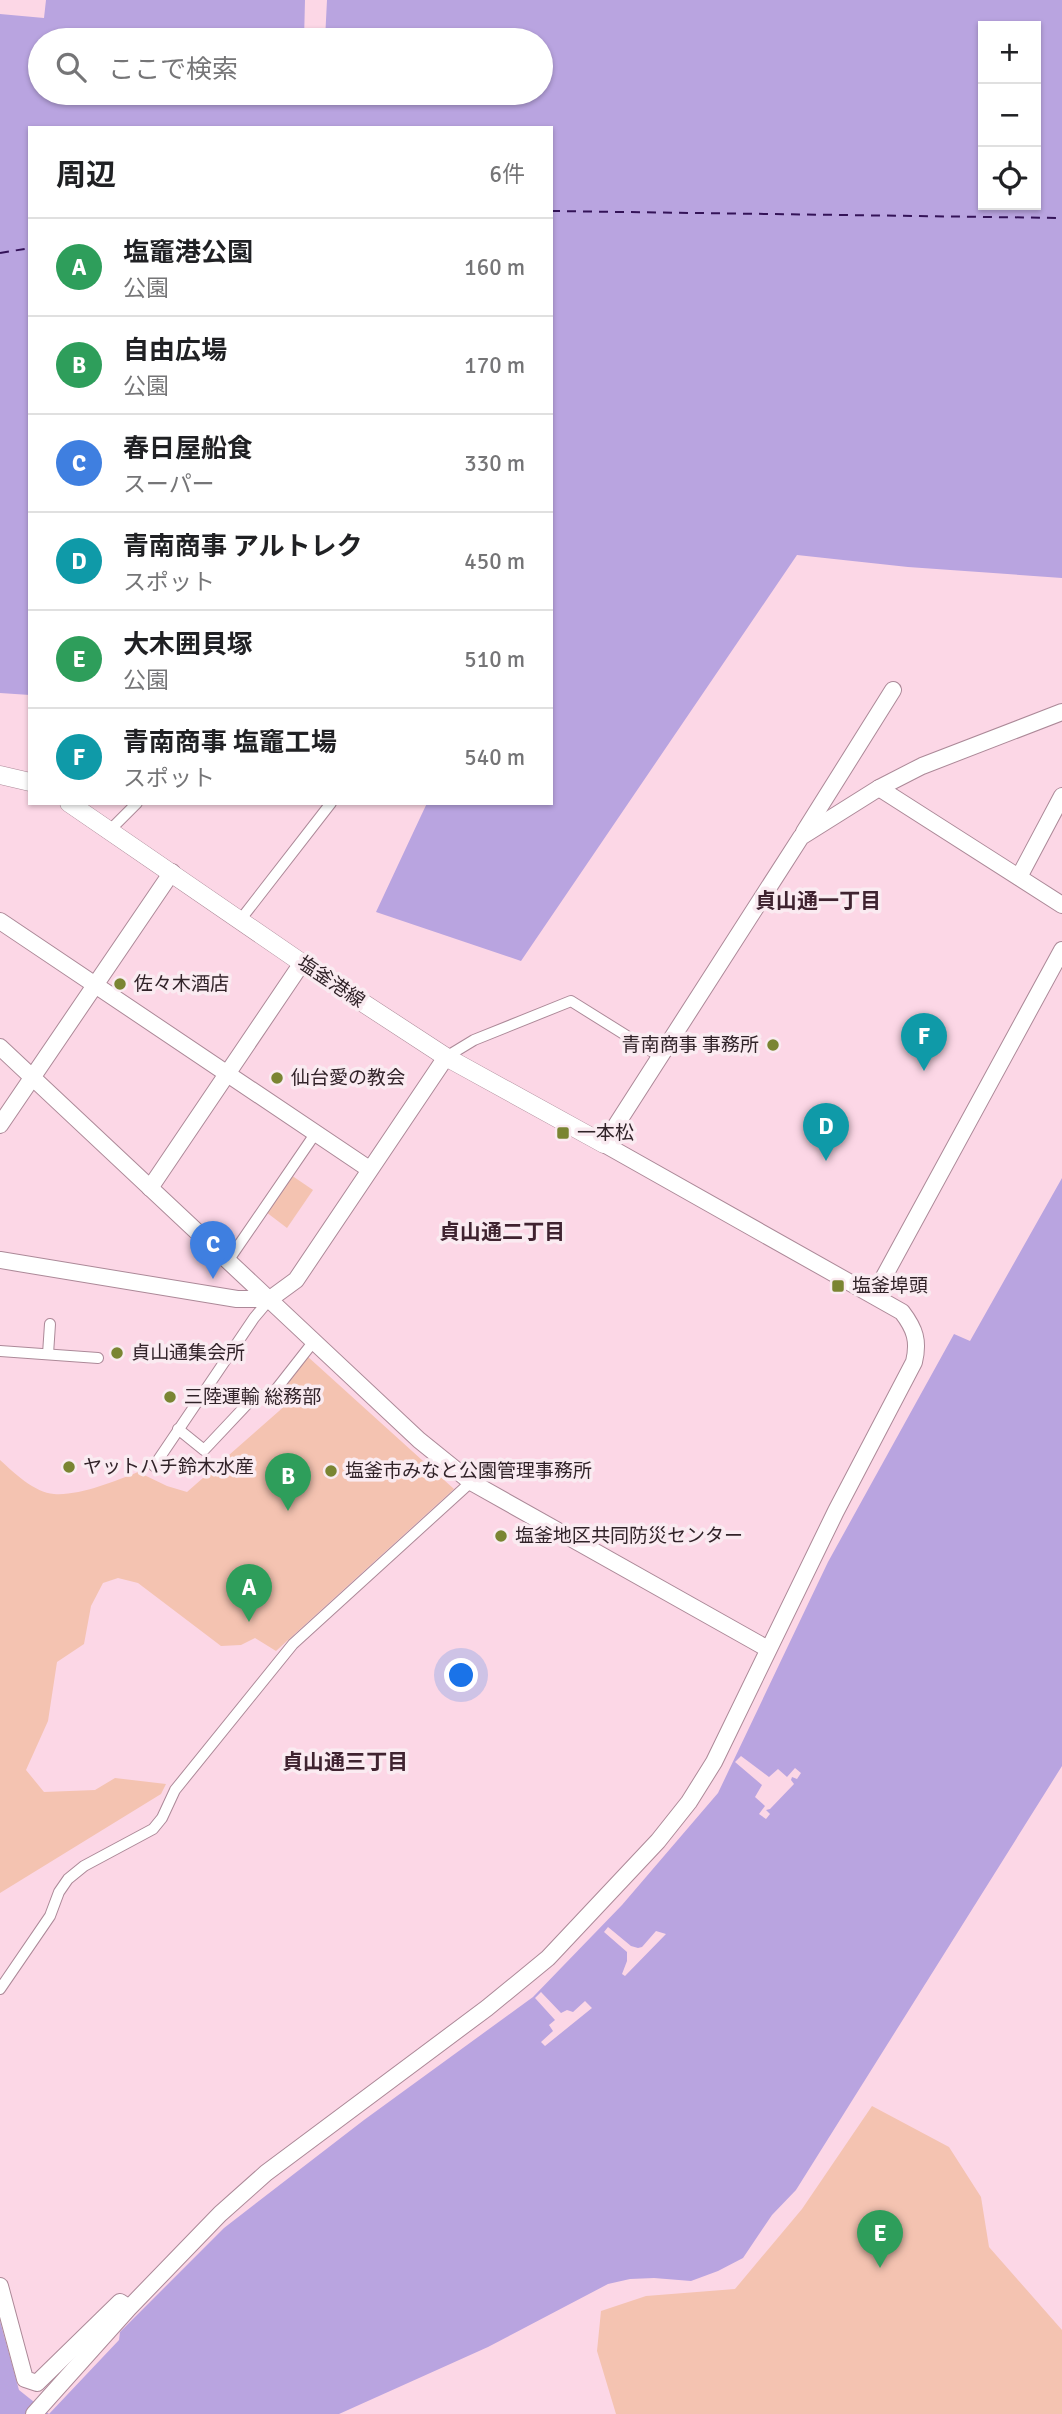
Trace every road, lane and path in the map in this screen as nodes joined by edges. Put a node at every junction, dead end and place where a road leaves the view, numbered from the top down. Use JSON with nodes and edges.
{"nodes":[{"id":1,"x":893,"y":690,"type":"dead end"},
{"id":2,"x":1062,"y":712,"type":"edge"},
{"id":3,"x":0,"y":775,"type":"edge"},
{"id":4,"x":28,"y":782,"type":"edge"},
{"id":5,"x":879,"y":788,"type":"junction"},
{"id":6,"x":1062,"y":796,"type":"edge"},
{"id":7,"x":72,"y":805,"type":"edge"},
{"id":8,"x":135,"y":805,"type":"edge"},
{"id":9,"x":329,"y":805,"type":"edge"},
{"id":10,"x":110,"y":830,"type":"junction"},
{"id":11,"x":801,"y":837,"type":"junction"},
{"id":12,"x":172,"y":872,"type":"junction"},
{"id":13,"x":1018,"y":877,"type":"junction"},
{"id":14,"x":1062,"y":905,"type":"edge"},
{"id":15,"x":241,"y":919,"type":"junction"},
{"id":16,"x":0,"y":921,"type":"edge"},
{"id":17,"x":1062,"y":950,"type":"edge"},
{"id":18,"x":302,"y":963,"type":"junction"},
{"id":19,"x":94,"y":986,"type":"junction"},
{"id":20,"x":0,"y":1047,"type":"edge"},
{"id":21,"x":659,"y":1056,"type":"junction"},
{"id":22,"x":446,"y":1057,"type":"junction"},
{"id":23,"x":228,"y":1075,"type":"junction"},
{"id":24,"x":33,"y":1079,"type":"junction"},
{"id":25,"x":0,"y":1125,"type":"edge"},
{"id":26,"x":315,"y":1134,"type":"junction"},
{"id":27,"x":604,"y":1144,"type":"junction"},
{"id":28,"x":369,"y":1170,"type":"junction"},
{"id":29,"x":150,"y":1188,"type":"junction"},
{"id":30,"x":0,"y":1260,"type":"edge"},
{"id":31,"x":228,"y":1261,"type":"junction"},
{"id":32,"x":874,"y":1295,"type":"junction"},
{"id":33,"x":270,"y":1299,"type":"junction"},
{"id":34,"x":50,"y":1324,"type":"dead end"},
{"id":35,"x":314,"y":1342,"type":"junction"},
{"id":36,"x":0,"y":1351,"type":"edge"},
{"id":37,"x":48,"y":1354,"type":"junction"},
{"id":38,"x":98,"y":1358,"type":"dead end"},
{"id":39,"x":178,"y":1429,"type":"junction"},
{"id":40,"x":154,"y":1466,"type":"dead end"},
{"id":41,"x":471,"y":1482,"type":"junction"},
{"id":42,"x":768,"y":1649,"type":"junction"},
{"id":43,"x":0,"y":1989,"type":"edge"},
{"id":44,"x":0,"y":2286,"type":"edge"},
{"id":45,"x":129,"y":2308,"type":"junction"},
{"id":46,"x":34,"y":2414,"type":"edge"}],
"edges":[{"from":1,"to":11,"type":"street"},
{"from":2,"to":5,"type":"street"},
{"from":3,"to":4,"type":"main road"},
{"from":5,"to":11,"type":"street"},
{"from":5,"to":13,"type":"street"},
{"from":6,"to":13,"type":"street"},
{"from":7,"to":10,"type":"main road","name":"塩釜港線"},
{"from":8,"to":10,"type":"street"},
{"from":9,"to":15,"type":"street"},
{"from":10,"to":12,"type":"main road","name":"塩釜港線"},
{"from":11,"to":21,"type":"street"},
{"from":12,"to":15,"type":"main road","name":"塩釜港線"},
{"from":12,"to":19,"type":"street"},
{"from":13,"to":14,"type":"street"},
{"from":15,"to":18,"type":"main road","name":"塩釜港線"},
{"from":16,"to":19,"type":"street"},
{"from":17,"to":32,"type":"street"},
{"from":18,"to":22,"type":"main road","name":"塩釜港線"},
{"from":18,"to":23,"type":"street"},
{"from":19,"to":23,"type":"street"},
{"from":19,"to":24,"type":"street"},
{"from":20,"to":24,"type":"street"},
{"from":21,"to":22,"type":"street"},
{"from":21,"to":27,"type":"street"},
{"from":22,"to":27,"type":"main road","name":"塩釜港線"},
{"from":22,"to":28,"type":"street"},
{"from":23,"to":26,"type":"street"},
{"from":23,"to":29,"type":"street"},
{"from":24,"to":25,"type":"street"},
{"from":24,"to":29,"type":"street"},
{"from":26,"to":28,"type":"street"},
{"from":26,"to":31,"type":"street"},
{"from":27,"to":32,"type":"street"},
{"from":28,"to":33,"type":"street"},
{"from":29,"to":31,"type":"street"},
{"from":30,"to":33,"type":"street"},
{"from":31,"to":33,"type":"street"},
{"from":32,"to":42,"type":"street"},
{"from":33,"to":35,"type":"street"},
{"from":33,"to":39,"type":"street"},
{"from":34,"to":37,"type":"street"},
{"from":35,"to":39,"type":"street"},
{"from":35,"to":41,"type":"street"},
{"from":36,"to":37,"type":"street"},
{"from":37,"to":38,"type":"street"},
{"from":39,"to":40,"type":"street"},
{"from":41,"to":42,"type":"street"},
{"from":41,"to":43,"type":"street"},
{"from":42,"to":45,"type":"street"},
{"from":44,"to":45,"type":"street"},
{"from":45,"to":46,"type":"street"}]}
